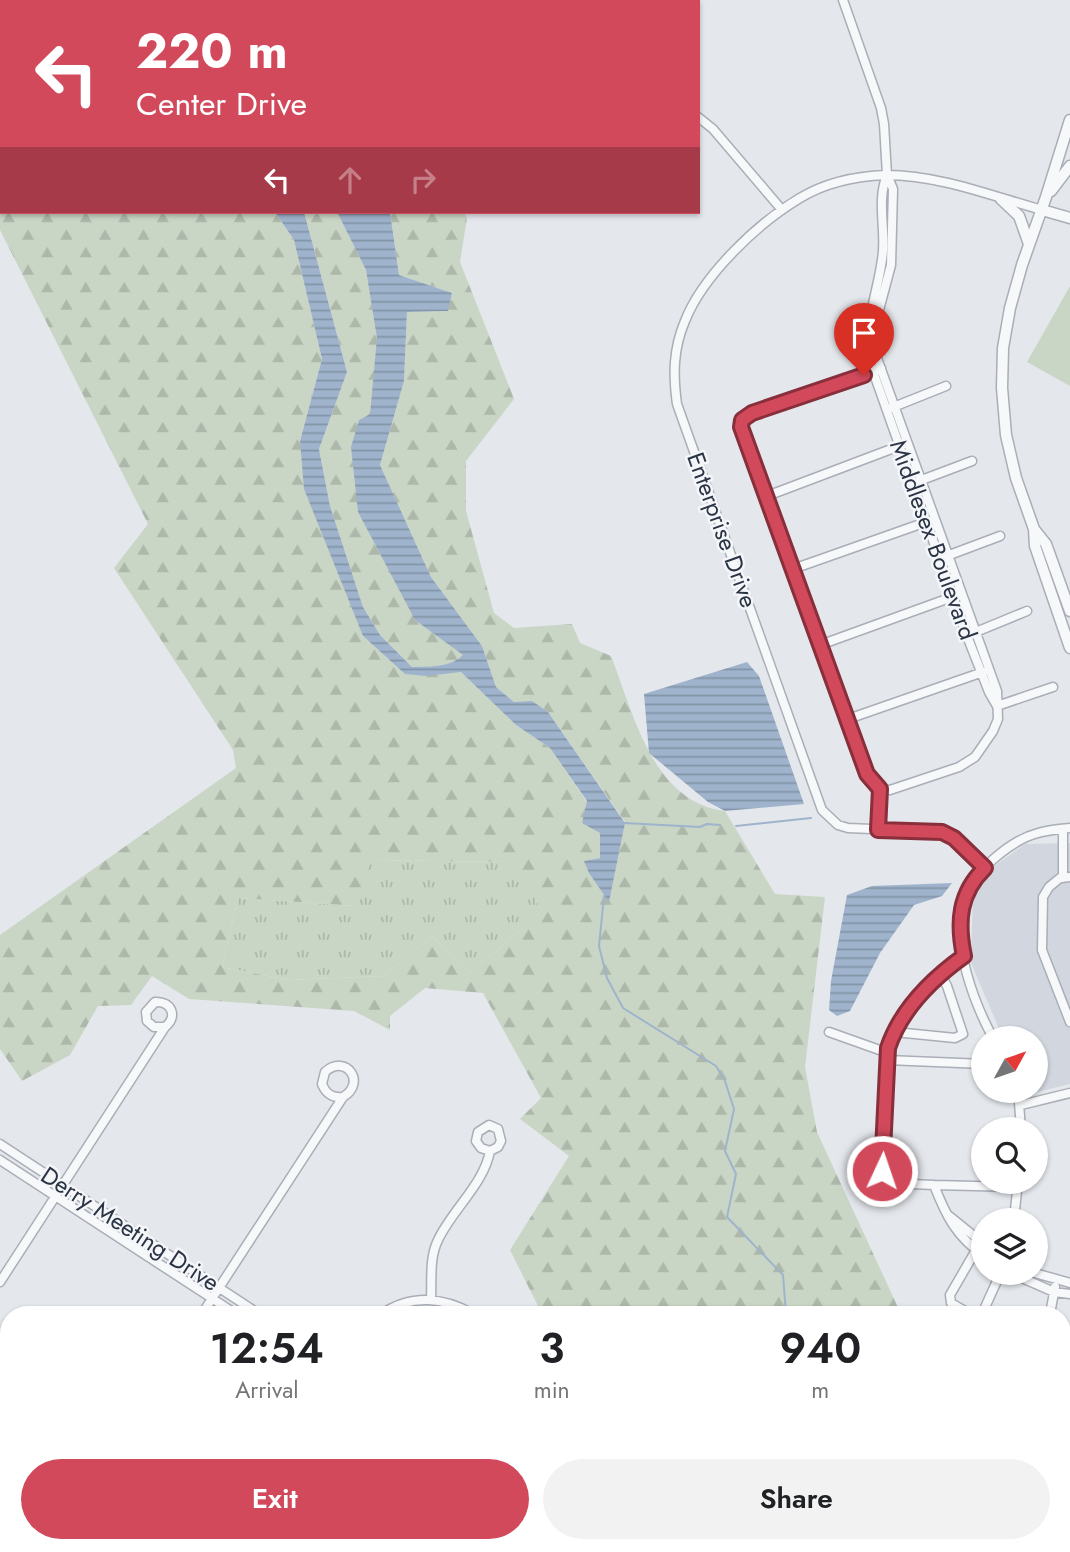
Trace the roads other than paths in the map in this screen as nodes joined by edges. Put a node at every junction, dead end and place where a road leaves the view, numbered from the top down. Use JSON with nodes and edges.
{"nodes":[{"id":1,"x":843,"y":0,"type":"edge"},
{"id":2,"x":700,"y":119,"type":"edge"},
{"id":3,"x":1070,"y":120,"type":"edge"},
{"id":4,"x":1070,"y":166,"type":"edge"},
{"id":5,"x":887,"y":175,"type":"junction"},
{"id":6,"x":1046,"y":197,"type":"junction"},
{"id":7,"x":1001,"y":198,"type":"junction"},
{"id":8,"x":782,"y":210,"type":"junction"},
{"id":9,"x":1042,"y":210,"type":"junction"},
{"id":10,"x":1070,"y":218,"type":"edge"},
{"id":11,"x":1029,"y":244,"type":"junction"},
{"id":12,"x":877,"y":369,"type":"junction"},
{"id":13,"x":946,"y":386,"type":"dead end"},
{"id":14,"x":891,"y":408,"type":"junction"},
{"id":15,"x":904,"y":445,"type":"junction"},
{"id":16,"x":972,"y":461,"type":"dead end"},
{"id":17,"x":917,"y":482,"type":"junction"},
{"id":18,"x":766,"y":495,"type":"junction"},
{"id":19,"x":935,"y":519,"type":"junction"},
{"id":20,"x":925,"y":523,"type":"junction"},
{"id":21,"x":1034,"y":529,"type":"junction"},
{"id":22,"x":1000,"y":536,"type":"dead end"},
{"id":23,"x":944,"y":557,"type":"junction"},
{"id":24,"x":793,"y":569,"type":"junction"},
{"id":25,"x":957,"y":596,"type":"junction"},
{"id":26,"x":1027,"y":611,"type":"dead end"},
{"id":27,"x":1070,"y":611,"type":"edge"},
{"id":28,"x":971,"y":634,"type":"junction"},
{"id":29,"x":820,"y":645,"type":"junction"},
{"id":30,"x":1070,"y":648,"type":"edge"},
{"id":31,"x":985,"y":671,"type":"junction"},
{"id":32,"x":1053,"y":687,"type":"dead end"},
{"id":33,"x":997,"y":706,"type":"junction"},
{"id":34,"x":848,"y":719,"type":"junction"},
{"id":35,"x":880,"y":789,"type":"junction"},
{"id":36,"x":1066,"y":829,"type":"edge"},
{"id":37,"x":878,"y":830,"type":"junction"},
{"id":38,"x":985,"y":868,"type":"junction"},
{"id":39,"x":1066,"y":877,"type":"edge"},
{"id":40,"x":964,"y":956,"type":"junction"},
{"id":41,"x":940,"y":974,"type":"junction"},
{"id":42,"x":1070,"y":1022,"type":"edge"},
{"id":43,"x":987,"y":1026,"type":"edge"},
{"id":44,"x":164,"y":1027,"type":"dead end"},
{"id":45,"x":829,"y":1032,"type":"dead end"},
{"id":46,"x":895,"y":1032,"type":"junction"},
{"id":47,"x":888,"y":1057,"type":"junction"},
{"id":48,"x":971,"y":1063,"type":"edge"},
{"id":49,"x":1070,"y":1093,"type":"edge"},
{"id":50,"x":343,"y":1097,"type":"junction"},
{"id":51,"x":1021,"y":1105,"type":"joint"},
{"id":52,"x":1021,"y":1117,"type":"edge"},
{"id":53,"x":0,"y":1144,"type":"edge"},
{"id":54,"x":490,"y":1151,"type":"dead end"},
{"id":55,"x":0,"y":1160,"type":"edge"},
{"id":56,"x":934,"y":1185,"type":"junction"},
{"id":57,"x":971,"y":1185,"type":"edge"},
{"id":58,"x":63,"y":1186,"type":"junction"},
{"id":59,"x":56,"y":1197,"type":"junction"},
{"id":60,"x":946,"y":1214,"type":"junction"},
{"id":61,"x":971,"y":1234,"type":"edge"},
{"id":62,"x":971,"y":1245,"type":"edge"},
{"id":63,"x":971,"y":1266,"type":"edge"},
{"id":64,"x":1048,"y":1278,"type":"edge"},
{"id":65,"x":1056,"y":1281,"type":"junction"},
{"id":66,"x":0,"y":1282,"type":"edge"},
{"id":67,"x":1070,"y":1283,"type":"edge"},
{"id":68,"x":995,"y":1285,"type":"edge"},
{"id":69,"x":1038,"y":1285,"type":"edge"},
{"id":70,"x":219,"y":1288,"type":"junction"},
{"id":71,"x":1054,"y":1292,"type":"junction"},
{"id":72,"x":1070,"y":1294,"type":"edge"},
{"id":73,"x":212,"y":1299,"type":"junction"},
{"id":74,"x":431,"y":1299,"type":"junction"},
{"id":75,"x":207,"y":1306,"type":"edge"},
{"id":76,"x":223,"y":1306,"type":"edge"},
{"id":77,"x":247,"y":1306,"type":"edge"},
{"id":78,"x":399,"y":1306,"type":"edge"},
{"id":79,"x":459,"y":1306,"type":"edge"},
{"id":80,"x":956,"y":1306,"type":"edge"},
{"id":81,"x":986,"y":1306,"type":"edge"},
{"id":82,"x":1051,"y":1306,"type":"edge"}],
"edges":[{"from":1,"to":5,"type":"street","name":"Middlesex Boulevard"},
{"from":2,"to":8,"type":"street"},
{"from":3,"to":6,"type":"street"},
{"from":4,"to":6,"type":"street"},
{"from":5,"to":7,"type":"street","name":"Enterprise Drive"},
{"from":5,"to":8,"type":"street","name":"Enterprise Drive"},
{"from":5,"to":12,"type":"street","name":"Middlesex Boulevard"},
{"from":6,"to":9,"type":"street"},
{"from":7,"to":9,"type":"street","name":"Enterprise Drive"},
{"from":7,"to":11,"type":"street"},
{"from":8,"to":37,"type":"street","name":"Enterprise Drive"},
{"from":9,"to":10,"type":"street"},
{"from":9,"to":11,"type":"street"},
{"from":11,"to":21,"type":"street"},
{"from":12,"to":14,"type":"street","name":"Middlesex Boulevard"},
{"from":12,"to":18,"type":"street"},
{"from":13,"to":14,"type":"street"},
{"from":14,"to":15,"type":"street","name":"Middlesex Boulevard"},
{"from":15,"to":17,"type":"street","name":"Middlesex Boulevard"},
{"from":15,"to":18,"type":"street"},
{"from":16,"to":17,"type":"street"},
{"from":17,"to":19,"type":"street","name":"Middlesex Boulevard"},
{"from":17,"to":20,"type":"street","name":"Middlesex Boulevard"},
{"from":18,"to":24,"type":"street"},
{"from":19,"to":20,"type":"street"},
{"from":19,"to":23,"type":"street","name":"Middlesex Boulevard"},
{"from":20,"to":23,"type":"street","name":"Middlesex Boulevard"},
{"from":20,"to":24,"type":"street"},
{"from":21,"to":27,"type":"street"},
{"from":21,"to":30,"type":"street"},
{"from":22,"to":23,"type":"street"},
{"from":23,"to":25,"type":"street","name":"Middlesex Boulevard"},
{"from":24,"to":29,"type":"street"},
{"from":25,"to":28,"type":"street","name":"Middlesex Boulevard"},
{"from":25,"to":29,"type":"street"},
{"from":26,"to":28,"type":"street"},
{"from":28,"to":31,"type":"street","name":"Middlesex Boulevard"},
{"from":29,"to":34,"type":"street"},
{"from":31,"to":33,"type":"street","name":"Middlesex Boulevard"},
{"from":31,"to":34,"type":"street"},
{"from":32,"to":33,"type":"street"},
{"from":33,"to":35,"type":"street"},
{"from":34,"to":35,"type":"street"},
{"from":35,"to":37,"type":"street"},
{"from":36,"to":38,"type":"street"},
{"from":36,"to":39,"type":"street"},
{"from":37,"to":38,"type":"street","name":"Enterprise Drive"},
{"from":38,"to":40,"type":"street"},
{"from":39,"to":42,"type":"street"},
{"from":40,"to":41,"type":"street"},
{"from":40,"to":43,"type":"street"},
{"from":41,"to":46,"type":"street"},
{"from":41,"to":46,"type":"street"},
{"from":44,"to":58,"type":"street"},
{"from":45,"to":47,"type":"street"},
{"from":46,"to":47,"type":"street"},
{"from":47,"to":48,"type":"street"},
{"from":47,"to":56,"type":"street"},
{"from":49,"to":51,"type":"street"},
{"from":50,"to":50,"type":"street"},
{"from":50,"to":70,"type":"street"},
{"from":51,"to":52,"type":"street"},
{"from":53,"to":58,"type":"street","name":"Derry Meeting Drive"},
{"from":54,"to":74,"type":"street"},
{"from":55,"to":59,"type":"street","name":"Derry Meeting Drive"},
{"from":56,"to":57,"type":"street"},
{"from":56,"to":60,"type":"street"},
{"from":58,"to":59,"type":"street"},
{"from":58,"to":70,"type":"street","name":"Derry Meeting Drive"},
{"from":59,"to":66,"type":"street"},
{"from":59,"to":73,"type":"street","name":"Derry Meeting Drive"},
{"from":60,"to":61,"type":"street"},
{"from":60,"to":62,"type":"street"},
{"from":63,"to":80,"type":"street"},
{"from":64,"to":65,"type":"street"},
{"from":65,"to":67,"type":"street"},
{"from":65,"to":71,"type":"street"},
{"from":68,"to":81,"type":"street"},
{"from":69,"to":71,"type":"street"},
{"from":70,"to":73,"type":"street"},
{"from":70,"to":77,"type":"street","name":"Derry Meeting Drive"},
{"from":71,"to":72,"type":"street"},
{"from":71,"to":82,"type":"street"},
{"from":73,"to":75,"type":"street"},
{"from":73,"to":76,"type":"street","name":"Derry Meeting Drive"},
{"from":74,"to":78,"type":"street"},
{"from":74,"to":79,"type":"street"}]}
